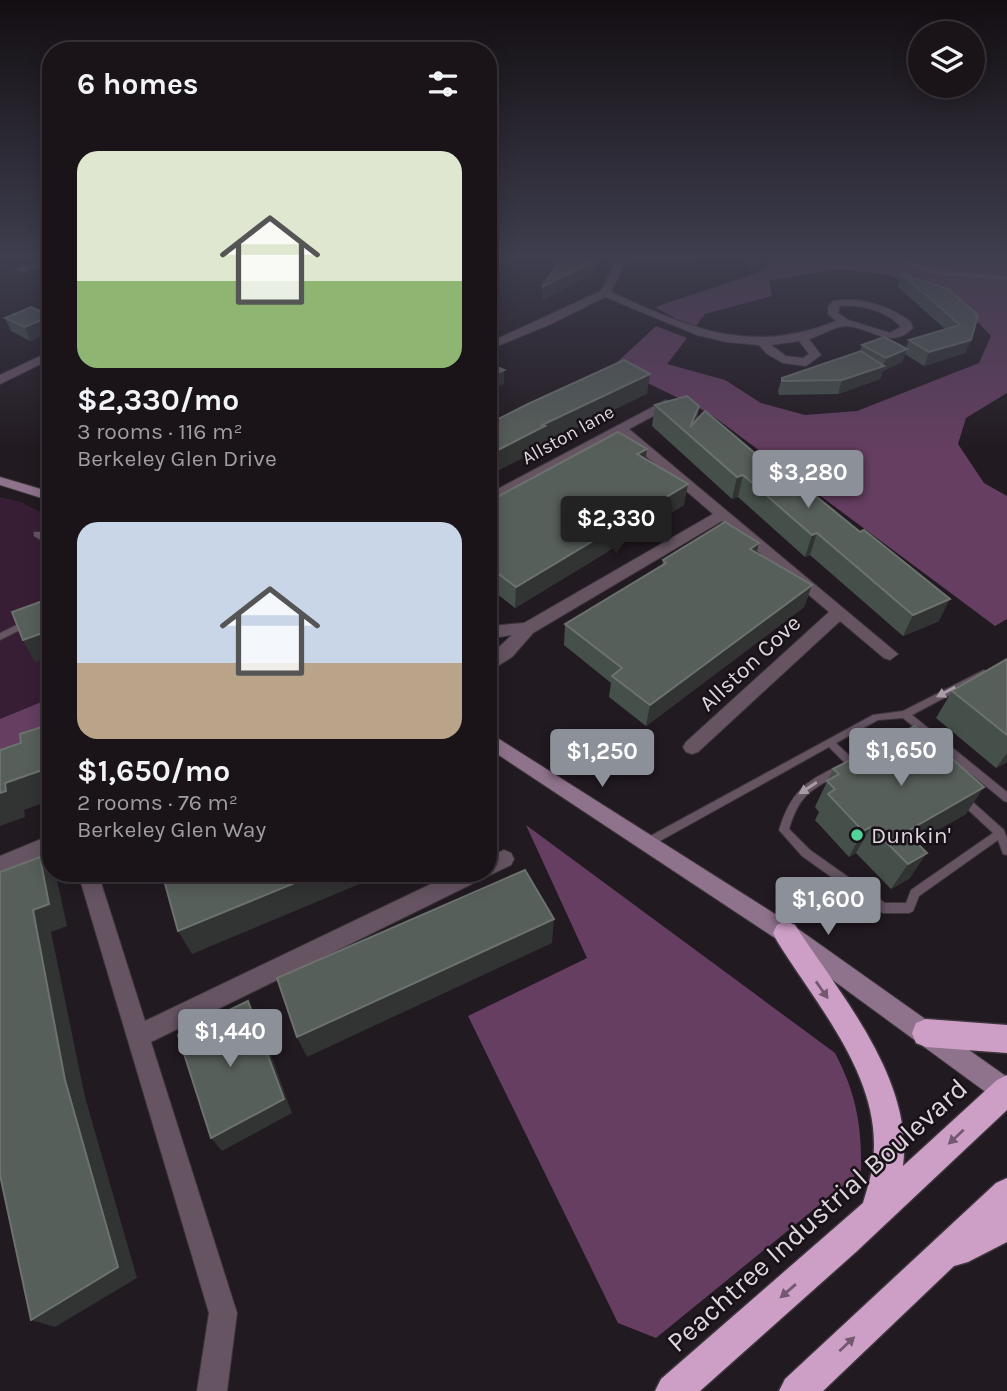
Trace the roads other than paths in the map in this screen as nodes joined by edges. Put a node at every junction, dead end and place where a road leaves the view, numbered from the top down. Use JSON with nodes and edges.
{"nodes":[{"id":1,"x":549,"y":321,"type":"edge"},
{"id":2,"x":667,"y":321,"type":"edge"},
{"id":3,"x":903,"y":321,"type":"edge"},
{"id":4,"x":844,"y":322,"type":"joint"},
{"id":5,"x":802,"y":338,"type":"junction"},
{"id":6,"x":763,"y":342,"type":"junction"},
{"id":7,"x":497,"y":343,"type":"edge"},
{"id":8,"x":42,"y":359,"type":"edge"},
{"id":9,"x":0,"y":380,"type":"edge"},
{"id":10,"x":666,"y":404,"type":"edge"},
{"id":11,"x":621,"y":428,"type":"junction"},
{"id":12,"x":0,"y":481,"type":"edge"},
{"id":13,"x":42,"y":494,"type":"edge"},
{"id":14,"x":497,"y":495,"type":"edge"},
{"id":15,"x":723,"y":514,"type":"junction"},
{"id":16,"x":37,"y":534,"type":"dead end"},
{"id":17,"x":42,"y":538,"type":"edge"},
{"id":18,"x":839,"y":612,"type":"junction"},
{"id":19,"x":41,"y":616,"type":"edge"},
{"id":20,"x":527,"y":629,"type":"junction"},
{"id":21,"x":497,"y":630,"type":"edge"},
{"id":22,"x":0,"y":637,"type":"edge"},
{"id":23,"x":497,"y":653,"type":"edge"},
{"id":24,"x":890,"y":654,"type":"dead end"},
{"id":25,"x":996,"y":666,"type":"edge"},
{"id":26,"x":905,"y":714,"type":"junction"},
{"id":27,"x":829,"y":742,"type":"junction"},
{"id":28,"x":497,"y":745,"type":"edge"},
{"id":29,"x":692,"y":747,"type":"dead end"},
{"id":30,"x":959,"y":796,"type":"edge"},
{"id":31,"x":1007,"y":798,"type":"edge"},
{"id":32,"x":1000,"y":833,"type":"junction"},
{"id":33,"x":647,"y":843,"type":"junction"},
{"id":34,"x":42,"y":848,"type":"edge"},
{"id":35,"x":1007,"y":851,"type":"edge"},
{"id":36,"x":0,"y":865,"type":"edge"},
{"id":37,"x":91,"y":882,"type":"edge"},
{"id":38,"x":456,"y":882,"type":"edge"},
{"id":39,"x":786,"y":933,"type":"junction"},
{"id":40,"x":926,"y":1033,"type":"junction"},
{"id":41,"x":138,"y":1036,"type":"junction"},
{"id":42,"x":1007,"y":1039,"type":"edge"},
{"id":43,"x":1007,"y":1091,"type":"edge"},
{"id":44,"x":1007,"y":1194,"type":"edge"},
{"id":45,"x":876,"y":1212,"type":"junction"},
{"id":46,"x":1007,"y":1225,"type":"edge"},
{"id":47,"x":944,"y":1252,"type":"junction"},
{"id":48,"x":212,"y":1391,"type":"edge"},
{"id":49,"x":673,"y":1391,"type":"edge"},
{"id":50,"x":797,"y":1391,"type":"edge"}],
"edges":[{"from":1,"to":7,"type":"street"},
{"from":2,"to":6,"type":"street"},
{"from":3,"to":4,"type":"street"},
{"from":4,"to":5,"type":"street"},
{"from":5,"to":6,"type":"street"},
{"from":5,"to":6,"type":"street"},
{"from":8,"to":9,"type":"street"},
{"from":10,"to":11,"type":"street","name":"Allston lane"},
{"from":11,"to":14,"type":"street","name":"Allston lane"},
{"from":11,"to":15,"type":"street"},
{"from":12,"to":13,"type":"street"},
{"from":15,"to":18,"type":"street"},
{"from":15,"to":20,"type":"street"},
{"from":16,"to":17,"type":"lane"},
{"from":18,"to":24,"type":"street"},
{"from":18,"to":29,"type":"street","name":"Allston Cove"},
{"from":19,"to":22,"type":"lane"},
{"from":20,"to":21,"type":"street"},
{"from":20,"to":23,"type":"street"},
{"from":25,"to":26,"type":"lane","one_way":true},
{"from":26,"to":27,"type":"lane"},
{"from":26,"to":31,"type":"lane"},
{"from":27,"to":32,"type":"lane","one_way":true},
{"from":27,"to":33,"type":"lane"},
{"from":28,"to":33,"type":"street"},
{"from":30,"to":32,"type":"lane"},
{"from":32,"to":35,"type":"lane"},
{"from":33,"to":39,"type":"street"},
{"from":34,"to":36,"type":"street"},
{"from":37,"to":41,"type":"street"},
{"from":38,"to":41,"type":"street"},
{"from":39,"to":40,"type":"street"},
{"from":39,"to":45,"type":"highway","one_way":true},
{"from":40,"to":42,"type":"highway"},
{"from":40,"to":43,"type":"street"},
{"from":41,"to":48,"type":"street"},
{"from":43,"to":45,"type":"highway","name":"Peachtree Industrial Boulevard","one_way":true},
{"from":44,"to":47,"type":"highway"},
{"from":45,"to":49,"type":"highway","name":"Peachtree Industrial Boulevard","one_way":true},
{"from":46,"to":47,"type":"highway"},
{"from":50,"to":47,"type":"highway","one_way":true}]}
